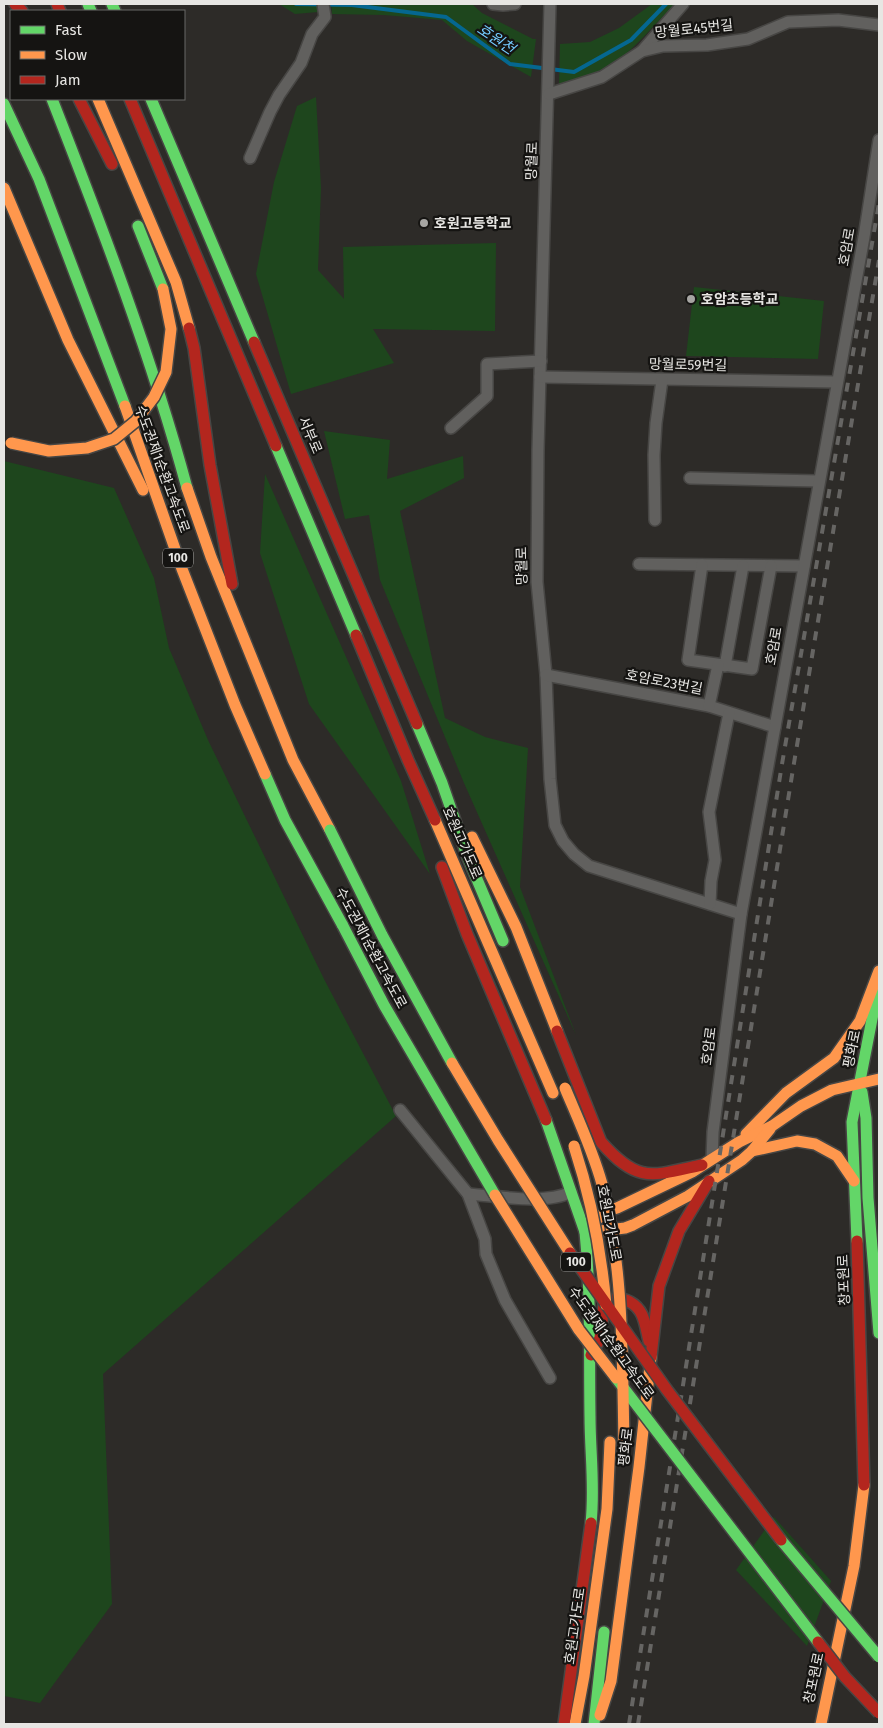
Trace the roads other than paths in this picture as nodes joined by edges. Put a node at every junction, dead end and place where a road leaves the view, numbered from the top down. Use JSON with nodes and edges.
{"nodes":[{"id":1,"x":323,"y":4,"type":"edge"},
{"id":2,"x":493,"y":4,"type":"edge"},
{"id":3,"x":515,"y":4,"type":"edge"},
{"id":4,"x":550,"y":4,"type":"edge"},
{"id":5,"x":683,"y":4,"type":"edge"},
{"id":6,"x":879,"y":25,"type":"edge"},
{"id":7,"x":642,"y":51,"type":"junction"},
{"id":8,"x":549,"y":94,"type":"junction"},
{"id":9,"x":52,"y":100,"type":"edge"},
{"id":10,"x":80,"y":100,"type":"edge"},
{"id":11,"x":98,"y":100,"type":"edge"},
{"id":12,"x":130,"y":100,"type":"edge"},
{"id":13,"x":152,"y":100,"type":"edge"},
{"id":14,"x":4,"y":104,"type":"edge"},
{"id":15,"x":879,"y":140,"type":"edge"},
{"id":16,"x":250,"y":158,"type":"dead end"},
{"id":17,"x":116,"y":174,"type":"dead end"},
{"id":18,"x":4,"y":188,"type":"edge"},
{"id":19,"x":133,"y":216,"type":"dead end"},
{"id":20,"x":541,"y":361,"type":"junction"},
{"id":21,"x":540,"y":377,"type":"junction"},
{"id":22,"x":662,"y":380,"type":"junction"},
{"id":23,"x":836,"y":382,"type":"junction"},
{"id":24,"x":451,"y":428,"type":"dead end"},
{"id":25,"x":7,"y":440,"type":"edge"},
{"id":26,"x":690,"y":478,"type":"dead end"},
{"id":27,"x":819,"y":481,"type":"junction"},
{"id":28,"x":656,"y":520,"type":"dead end"},
{"id":29,"x":640,"y":564,"type":"dead end"},
{"id":30,"x":702,"y":565,"type":"junction"},
{"id":31,"x":743,"y":566,"type":"junction"},
{"id":32,"x":771,"y":566,"type":"junction"},
{"id":33,"x":804,"y":566,"type":"junction"},
{"id":34,"x":182,"y":569,"type":"junction"},
{"id":35,"x":240,"y":633,"type":"junction"},
{"id":36,"x":721,"y":666,"type":"junction"},
{"id":37,"x":546,"y":675,"type":"junction"},
{"id":38,"x":710,"y":706,"type":"junction"},
{"id":39,"x":729,"y":713,"type":"junction"},
{"id":40,"x":775,"y":727,"type":"junction"},
{"id":41,"x":408,"y":760,"type":"junction"},
{"id":42,"x":442,"y":783,"type":"junction"},
{"id":43,"x":710,"y":904,"type":"junction"},
{"id":44,"x":741,"y":914,"type":"junction"},
{"id":45,"x":507,"y":950,"type":"dead end"},
{"id":46,"x":879,"y":971,"type":"edge"},
{"id":47,"x":879,"y":983,"type":"edge"},
{"id":48,"x":879,"y":1079,"type":"edge"},
{"id":49,"x":860,"y":1082,"type":"junction"},
{"id":50,"x":563,"y":1083,"type":"dead end"},
{"id":51,"x":555,"y":1097,"type":"dead end"},
{"id":52,"x":400,"y":1110,"type":"dead end"},
{"id":53,"x":772,"y":1126,"type":"junction"},
{"id":54,"x":569,"y":1133,"type":"dead end"},
{"id":55,"x":601,"y":1142,"type":"junction"},
{"id":56,"x":739,"y":1142,"type":"junction"},
{"id":57,"x":752,"y":1151,"type":"junction"},
{"id":58,"x":557,"y":1153,"type":"junction"},
{"id":59,"x":879,"y":1161,"type":"edge"},
{"id":60,"x":707,"y":1162,"type":"junction"},
{"id":61,"x":683,"y":1176,"type":"junction"},
{"id":62,"x":709,"y":1181,"type":"junction"},
{"id":63,"x":856,"y":1183,"type":"junction"},
{"id":64,"x":571,"y":1192,"type":"junction"},
{"id":65,"x":468,"y":1194,"type":"junction"},
{"id":66,"x":688,"y":1196,"type":"junction"},
{"id":67,"x":868,"y":1198,"type":"junction"},
{"id":68,"x":585,"y":1232,"type":"junction"},
{"id":69,"x":879,"y":1333,"type":"edge"},
{"id":70,"x":651,"y":1353,"type":"junction"},
{"id":71,"x":589,"y":1357,"type":"junction"},
{"id":72,"x":550,"y":1378,"type":"dead end"},
{"id":73,"x":610,"y":1387,"type":"dead end"},
{"id":74,"x":610,"y":1438,"type":"dead end"},
{"id":75,"x":624,"y":1447,"type":"dead end"},
{"id":76,"x":605,"y":1620,"type":"dead end"},
{"id":77,"x":879,"y":1657,"type":"edge"},
{"id":78,"x":879,"y":1712,"type":"edge"},
{"id":79,"x":564,"y":1724,"type":"edge"},
{"id":80,"x":575,"y":1724,"type":"edge"},
{"id":81,"x":596,"y":1724,"type":"edge"},
{"id":82,"x":821,"y":1724,"type":"edge"}],
"edges":[{"from":1,"to":16,"type":"street"},
{"from":2,"to":3,"type":"street"},
{"from":4,"to":8,"type":"street","name":"망월로"},
{"from":5,"to":7,"type":"street"},
{"from":6,"to":7,"type":"street","name":"망월로45번길"},
{"from":7,"to":8,"type":"street","name":"망월로45번길"},
{"from":8,"to":20,"type":"street","name":"망월로"},
{"from":9,"to":35,"type":"main road","name":"수도권제1순환고속도로","number":"100"},
{"from":10,"to":17,"type":"main road"},
{"from":11,"to":35,"type":"main road"},
{"from":12,"to":41,"type":"main road"},
{"from":13,"to":42,"type":"main road","name":"서부로"},
{"from":14,"to":34,"type":"main road","name":"수도권제1순환고속도로","number":"100"},
{"from":15,"to":23,"type":"street","name":"호암로"},
{"from":18,"to":34,"type":"main road"},
{"from":19,"to":25,"type":"main road","bridge":true},
{"from":20,"to":21,"type":"street","name":"망월로"},
{"from":20,"to":24,"type":"street"},
{"from":21,"to":22,"type":"street","name":"망월로59번길"},
{"from":21,"to":37,"type":"street","name":"망월로"},
{"from":22,"to":23,"type":"street","name":"망월로59번길"},
{"from":22,"to":28,"type":"street"},
{"from":23,"to":27,"type":"street","name":"호암로"},
{"from":26,"to":27,"type":"street"},
{"from":27,"to":33,"type":"street","name":"호암로"},
{"from":29,"to":30,"type":"street"},
{"from":30,"to":31,"type":"street"},
{"from":30,"to":36,"type":"street"},
{"from":31,"to":32,"type":"street"},
{"from":31,"to":36,"type":"street"},
{"from":32,"to":33,"type":"street"},
{"from":32,"to":36,"type":"street"},
{"from":33,"to":40,"type":"street","name":"호암로"},
{"from":34,"to":78,"type":"main road","name":"수도권제1순환고속도로","number":"100","bridge":true},
{"from":35,"to":77,"type":"main road","name":"수도권제1순환고속도로","number":"100","bridge":true},
{"from":36,"to":38,"type":"street"},
{"from":37,"to":38,"type":"street","name":"호암로23번길"},
{"from":37,"to":43,"type":"street","name":"망월로"},
{"from":38,"to":39,"type":"street","name":"호암로23번길"},
{"from":39,"to":40,"type":"street","name":"호암로23번길"},
{"from":39,"to":43,"type":"street"},
{"from":40,"to":44,"type":"street","name":"호암로"},
{"from":41,"to":51,"type":"main road","name":"호원고가도로"},
{"from":41,"to":58,"type":"main road"},
{"from":42,"to":45,"type":"main road","name":"호원고가도로"},
{"from":42,"to":55,"type":"main road"},
{"from":43,"to":44,"type":"street","name":"망월로"},
{"from":44,"to":60,"type":"street","name":"호암로"},
{"from":46,"to":56,"type":"main road"},
{"from":47,"to":49,"type":"main road","name":"평화로"},
{"from":48,"to":49,"type":"main road"},
{"from":49,"to":53,"type":"main road","name":"평화로"},
{"from":49,"to":63,"type":"main road","name":"창포원로"},
{"from":49,"to":67,"type":"main road","name":"창포원로"},
{"from":50,"to":75,"type":"main road","name":"호원고가도로","bridge":true},
{"from":52,"to":65,"type":"street"},
{"from":53,"to":56,"type":"main road","name":"평화로"},
{"from":53,"to":57,"type":"main road","name":"평화로"},
{"from":54,"to":73,"type":"main road","name":"호원고가도로","bridge":true},
{"from":55,"to":58,"type":"main road"},
{"from":55,"to":60,"type":"main road"},
{"from":56,"to":60,"type":"main road","name":"평화로"},
{"from":57,"to":62,"type":"main road","name":"평화로"},
{"from":57,"to":63,"type":"main road"},
{"from":58,"to":64,"type":"main road"},
{"from":59,"to":67,"type":"main road"},
{"from":60,"to":61,"type":"main road","name":"평화로"},
{"from":61,"to":66,"type":"main road"},
{"from":61,"to":68,"type":"main road","name":"평화로"},
{"from":62,"to":66,"type":"main road","name":"평화로"},
{"from":62,"to":70,"type":"main road","name":"평화로"},
{"from":63,"to":82,"type":"main road","name":"창포원로"},
{"from":64,"to":65,"type":"street"},
{"from":64,"to":68,"type":"main road"},
{"from":65,"to":72,"type":"street"},
{"from":66,"to":68,"type":"main road","name":"평화로"},
{"from":67,"to":69,"type":"main road","name":"창포원로"},
{"from":68,"to":71,"type":"main road"},
{"from":70,"to":71,"type":"main road"},
{"from":70,"to":81,"type":"main road","name":"평화로"},
{"from":71,"to":79,"type":"main road"},
{"from":74,"to":80,"type":"main road","name":"호원고가도로"},
{"from":76,"to":81,"type":"main road"}]}
